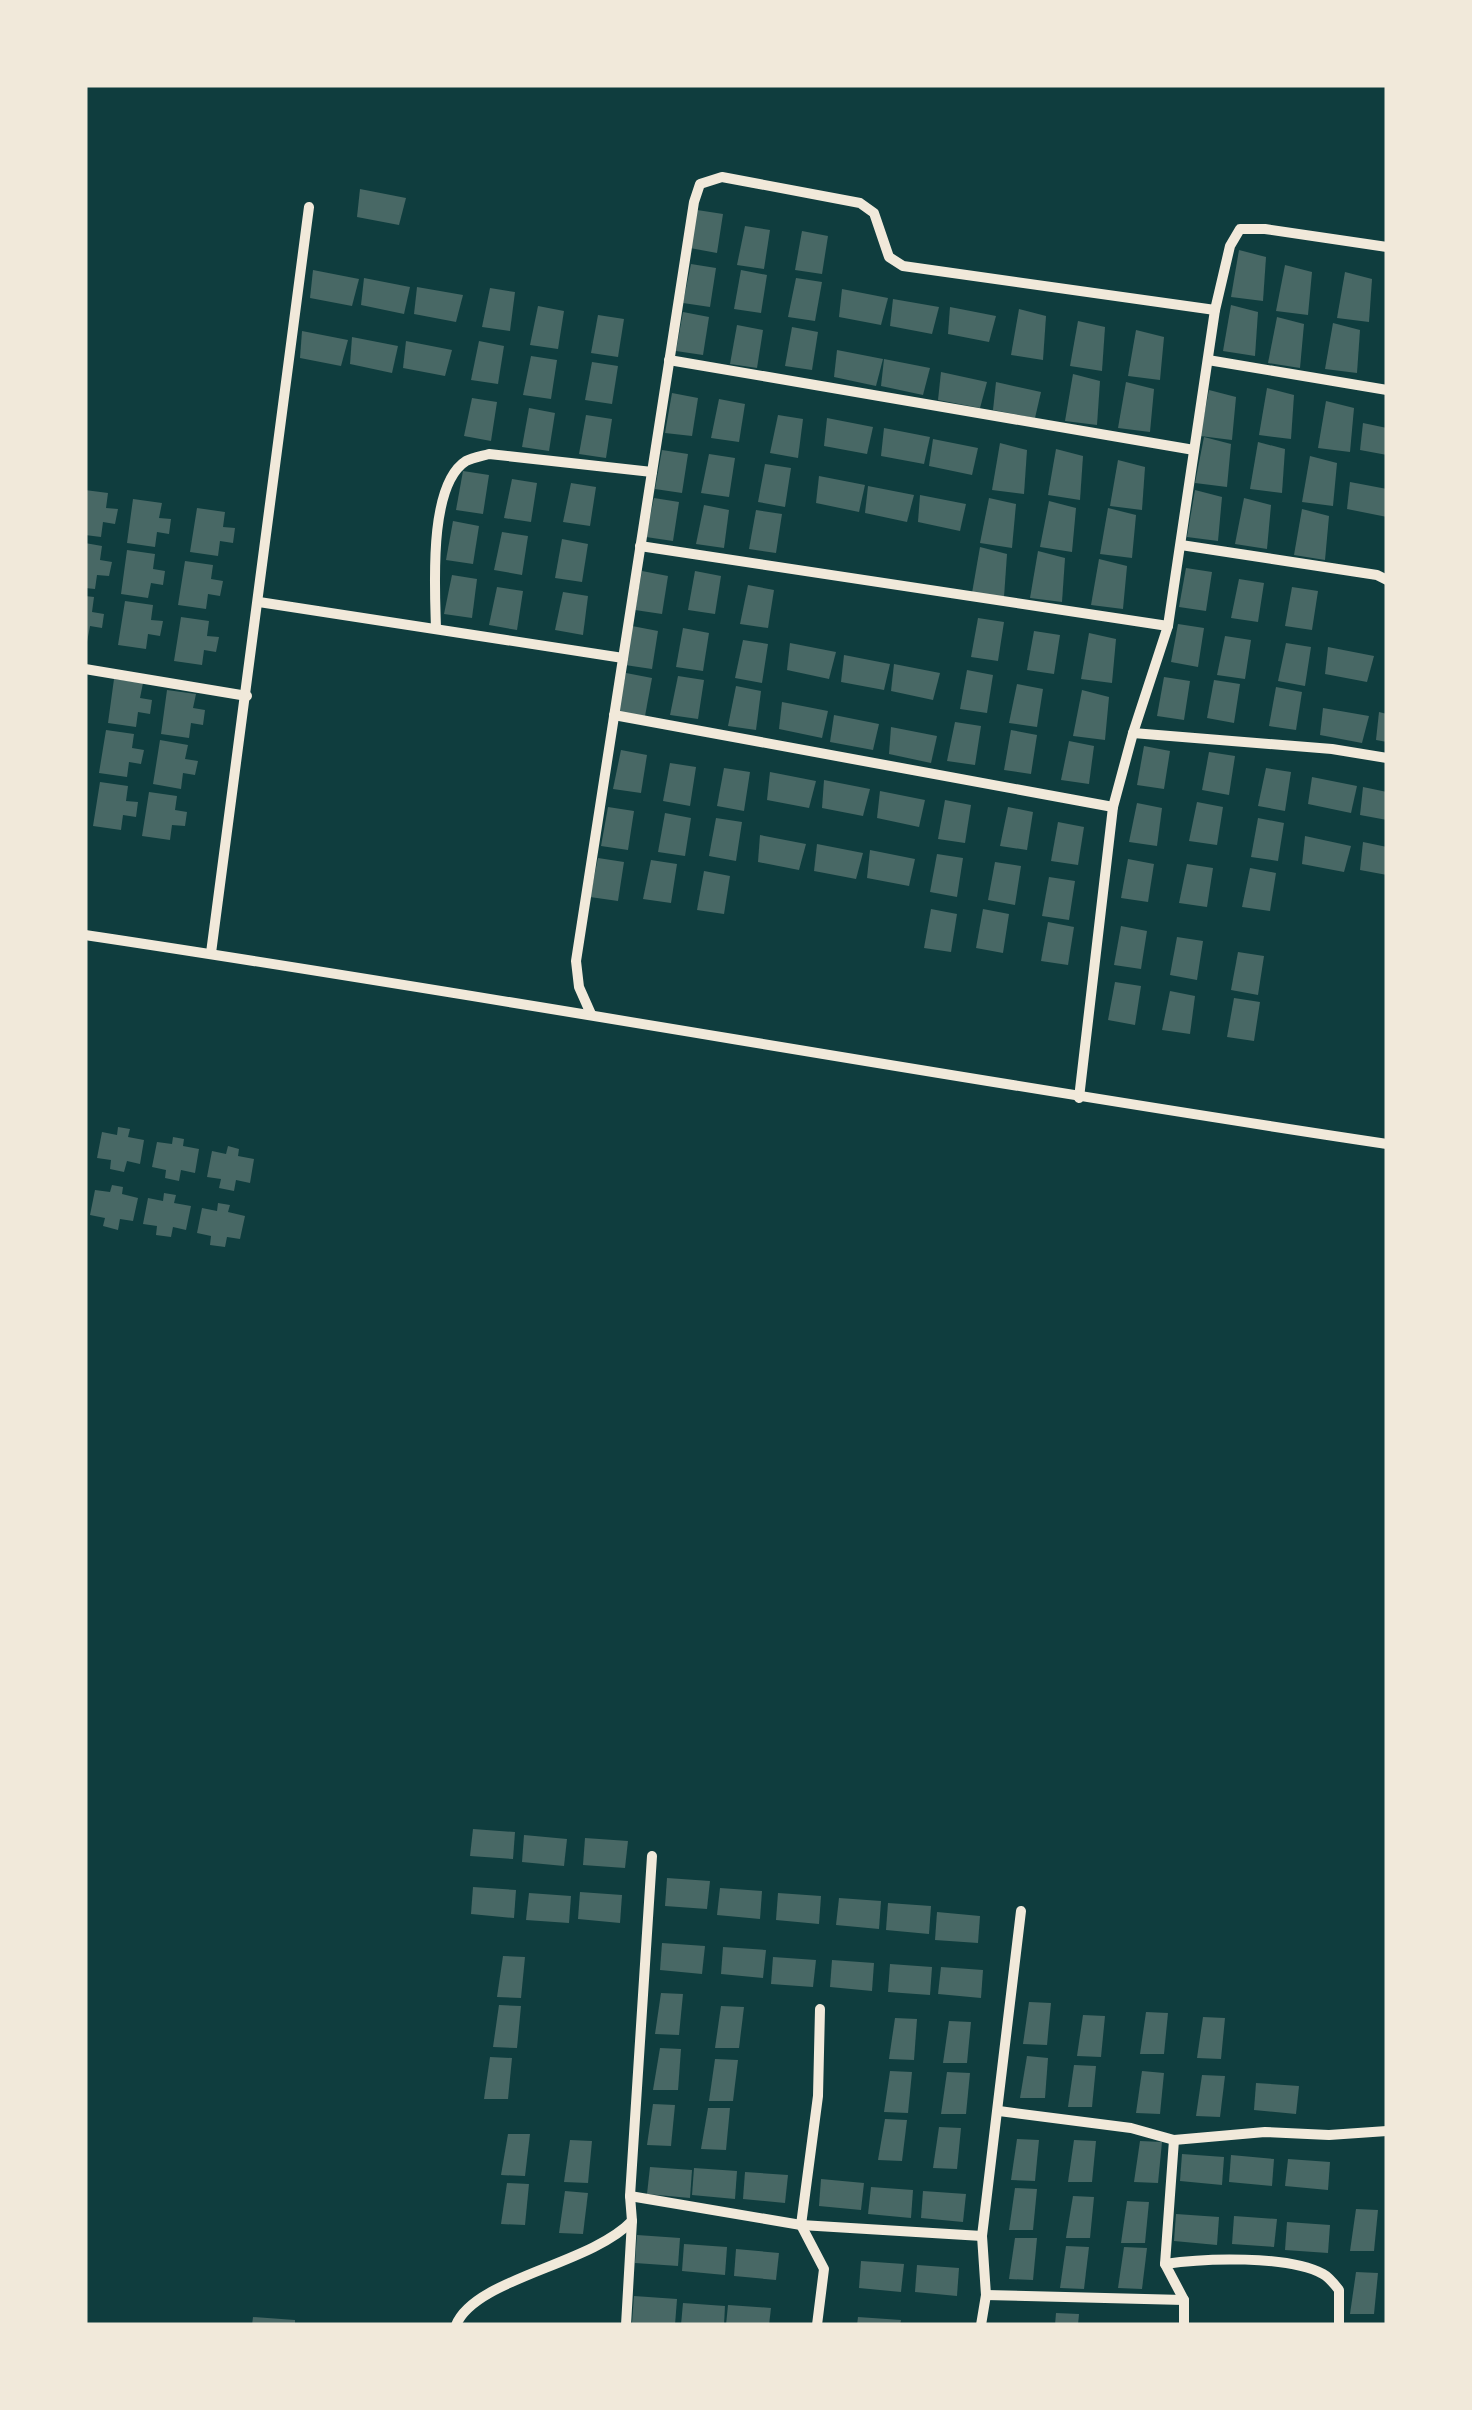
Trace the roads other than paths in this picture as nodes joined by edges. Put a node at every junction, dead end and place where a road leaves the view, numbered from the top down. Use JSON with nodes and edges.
{"nodes":[{"id":1,"x":309,"y":207,"type":"dead end"},
{"id":2,"x":1387,"y":247,"type":"edge"},
{"id":3,"x":1215,"y":310,"type":"junction"},
{"id":4,"x":669,"y":360,"type":"junction"},
{"id":5,"x":1208,"y":360,"type":"junction"},
{"id":6,"x":1387,"y":390,"type":"edge"},
{"id":7,"x":1194,"y":450,"type":"junction"},
{"id":8,"x":652,"y":472,"type":"junction"},
{"id":9,"x":1181,"y":545,"type":"junction"},
{"id":10,"x":640,"y":546,"type":"junction"},
{"id":11,"x":1387,"y":580,"type":"edge"},
{"id":12,"x":260,"y":602,"type":"junction"},
{"id":13,"x":1168,"y":626,"type":"junction"},
{"id":14,"x":436,"y":629,"type":"junction"},
{"id":15,"x":623,"y":658,"type":"junction"},
{"id":16,"x":85,"y":669,"type":"edge"},
{"id":17,"x":246,"y":696,"type":"junction"},
{"id":18,"x":614,"y":715,"type":"junction"},
{"id":19,"x":1133,"y":733,"type":"junction"},
{"id":20,"x":1387,"y":758,"type":"edge"},
{"id":21,"x":1114,"y":807,"type":"junction"},
{"id":22,"x":85,"y":934,"type":"edge"},
{"id":23,"x":212,"y":954,"type":"junction"},
{"id":24,"x":591,"y":1014,"type":"junction"},
{"id":25,"x":1079,"y":1098,"type":"junction"},
{"id":26,"x":1387,"y":1144,"type":"edge"},
{"id":27,"x":652,"y":1856,"type":"dead end"},
{"id":28,"x":1021,"y":1912,"type":"dead end"},
{"id":29,"x":820,"y":2009,"type":"dead end"},
{"id":30,"x":999,"y":2111,"type":"junction"},
{"id":31,"x":1387,"y":2131,"type":"edge"},
{"id":32,"x":1174,"y":2140,"type":"junction"},
{"id":33,"x":630,"y":2196,"type":"junction"},
{"id":34,"x":632,"y":2221,"type":"junction"},
{"id":35,"x":801,"y":2224,"type":"junction"},
{"id":36,"x":982,"y":2236,"type":"junction"},
{"id":37,"x":1166,"y":2264,"type":"junction"},
{"id":38,"x":986,"y":2295,"type":"junction"},
{"id":39,"x":1184,"y":2300,"type":"junction"},
{"id":40,"x":456,"y":2325,"type":"edge"},
{"id":41,"x":626,"y":2325,"type":"edge"},
{"id":42,"x":817,"y":2325,"type":"edge"},
{"id":43,"x":981,"y":2325,"type":"edge"},
{"id":44,"x":1184,"y":2325,"type":"edge"},
{"id":45,"x":1338,"y":2325,"type":"edge"}],
"edges":[{"from":1,"to":12,"type":"street"},
{"from":2,"to":3,"type":"street"},
{"from":3,"to":4,"type":"street"},
{"from":3,"to":5,"type":"street"},
{"from":4,"to":7,"type":"street"},
{"from":4,"to":8,"type":"street"},
{"from":5,"to":6,"type":"street"},
{"from":5,"to":7,"type":"street"},
{"from":7,"to":9,"type":"street"},
{"from":8,"to":10,"type":"street"},
{"from":8,"to":14,"type":"street"},
{"from":9,"to":11,"type":"street"},
{"from":9,"to":13,"type":"street"},
{"from":10,"to":13,"type":"street"},
{"from":10,"to":15,"type":"street"},
{"from":12,"to":14,"type":"street"},
{"from":12,"to":17,"type":"street"},
{"from":13,"to":19,"type":"street"},
{"from":14,"to":15,"type":"street"},
{"from":15,"to":18,"type":"street"},
{"from":16,"to":17,"type":"street"},
{"from":17,"to":23,"type":"street"},
{"from":18,"to":21,"type":"street"},
{"from":18,"to":24,"type":"street"},
{"from":19,"to":20,"type":"street"},
{"from":19,"to":21,"type":"street"},
{"from":21,"to":25,"type":"street"},
{"from":22,"to":23,"type":"street"},
{"from":23,"to":24,"type":"street"},
{"from":24,"to":25,"type":"street"},
{"from":25,"to":26,"type":"street"},
{"from":27,"to":33,"type":"street"},
{"from":28,"to":30,"type":"street"},
{"from":29,"to":35,"type":"street"},
{"from":30,"to":32,"type":"street"},
{"from":30,"to":36,"type":"street"},
{"from":31,"to":32,"type":"street"},
{"from":32,"to":37,"type":"street"},
{"from":33,"to":34,"type":"street"},
{"from":33,"to":35,"type":"street"},
{"from":34,"to":40,"type":"street"},
{"from":34,"to":41,"type":"street"},
{"from":35,"to":36,"type":"street"},
{"from":35,"to":42,"type":"street"},
{"from":36,"to":38,"type":"street"},
{"from":37,"to":39,"type":"street"},
{"from":37,"to":45,"type":"street"},
{"from":38,"to":39,"type":"street"},
{"from":38,"to":43,"type":"street"},
{"from":39,"to":44,"type":"street"}]}
